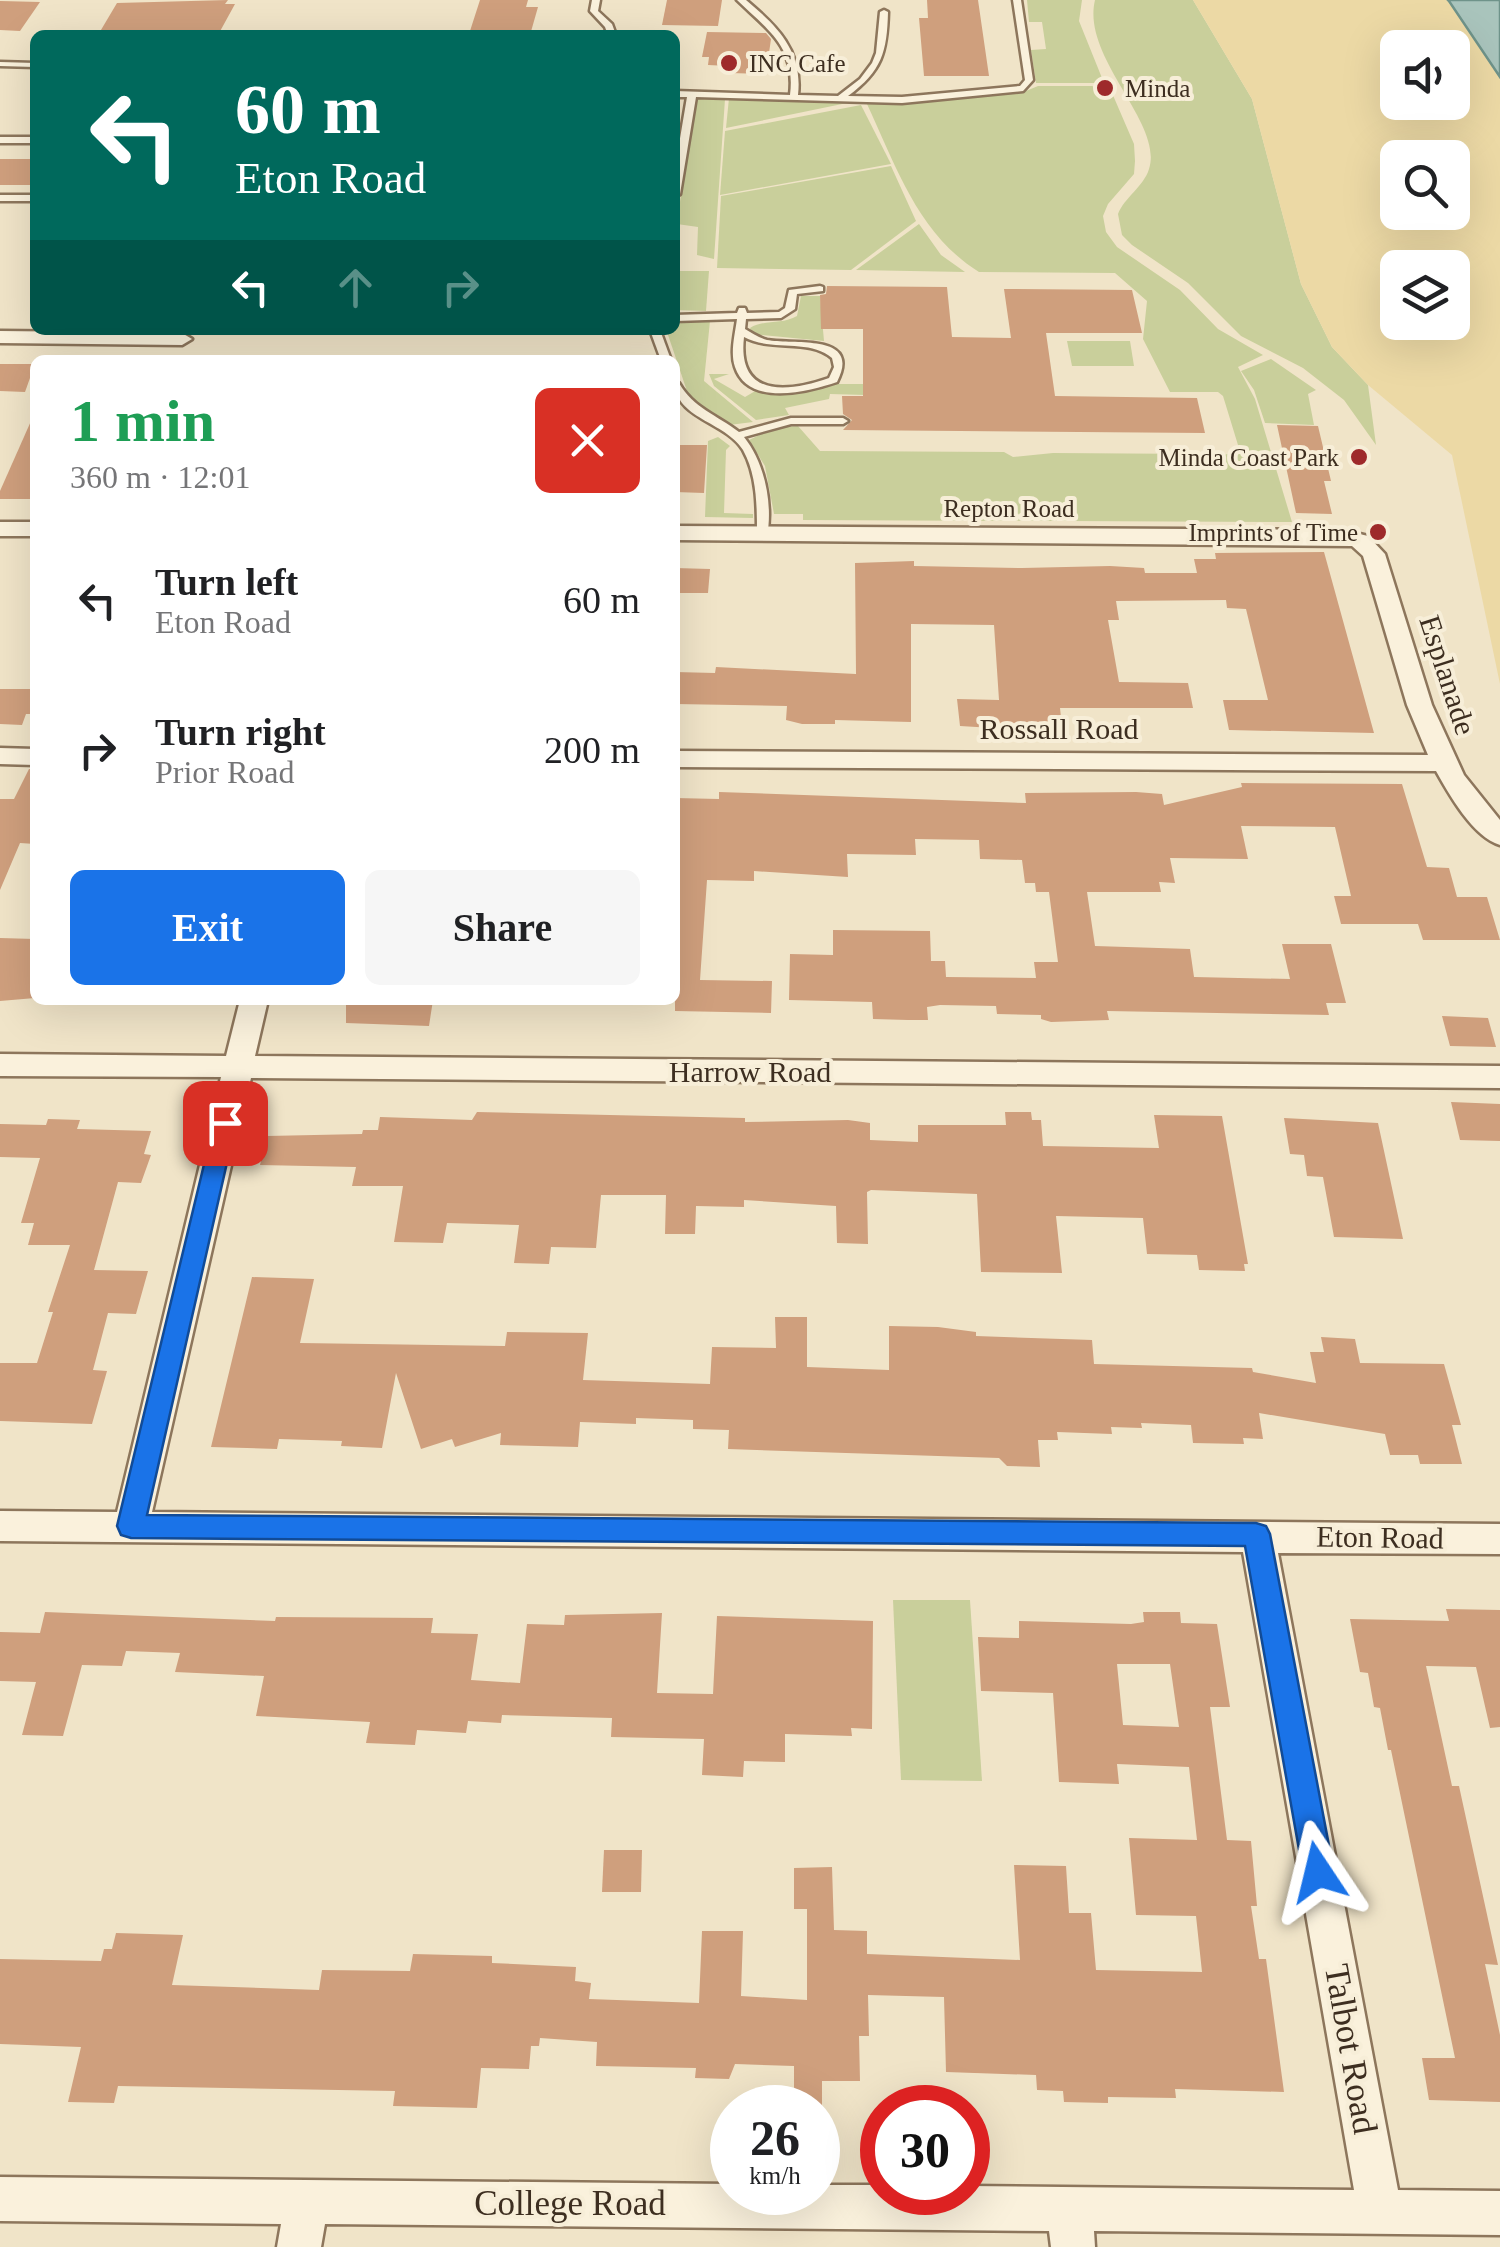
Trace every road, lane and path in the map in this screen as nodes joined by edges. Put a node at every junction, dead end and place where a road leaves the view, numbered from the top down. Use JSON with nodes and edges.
{"nodes":[{"id":1,"x":596,"y":0,"type":"edge"},
{"id":2,"x":741,"y":0,"type":"edge"},
{"id":3,"x":1017,"y":0,"type":"edge"},
{"id":4,"x":884,"y":12,"type":"dead end"},
{"id":5,"x":610,"y":30,"type":"edge"},
{"id":6,"x":0,"y":64,"type":"edge"},
{"id":7,"x":30,"y":65,"type":"edge"},
{"id":8,"x":680,"y":94,"type":"edge"},
{"id":9,"x":692,"y":94,"type":"junction"},
{"id":10,"x":794,"y":97,"type":"junction"},
{"id":11,"x":839,"y":99,"type":"junction"},
{"id":12,"x":0,"y":140,"type":"edge"},
{"id":13,"x":30,"y":140,"type":"edge"},
{"id":14,"x":680,"y":165,"type":"edge"},
{"id":15,"x":0,"y":198,"type":"edge"},
{"id":16,"x":30,"y":198,"type":"edge"},
{"id":17,"x":820,"y":289,"type":"dead end"},
{"id":18,"x":742,"y":314,"type":"junction"},
{"id":19,"x":680,"y":318,"type":"edge"},
{"id":20,"x":742,"y":331,"type":"junction"},
{"id":21,"x":0,"y":337,"type":"edge"},
{"id":22,"x":182,"y":339,"type":"dead end"},
{"id":23,"x":680,"y":398,"type":"edge"},
{"id":24,"x":843,"y":421,"type":"dead end"},
{"id":25,"x":737,"y":436,"type":"junction"},
{"id":26,"x":0,"y":529,"type":"edge"},
{"id":27,"x":30,"y":529,"type":"edge"},
{"id":28,"x":680,"y":533,"type":"edge"},
{"id":29,"x":763,"y":534,"type":"junction"},
{"id":30,"x":1343,"y":537,"type":"joint"},
{"id":31,"x":0,"y":756,"type":"edge"},
{"id":32,"x":30,"y":756,"type":"edge"},
{"id":33,"x":680,"y":759,"type":"edge"},
{"id":34,"x":1442,"y":763,"type":"junction"},
{"id":35,"x":1500,"y":836,"type":"edge"},
{"id":36,"x":253,"y":1005,"type":"edge"},
{"id":37,"x":0,"y":1065,"type":"edge"},
{"id":38,"x":238,"y":1067,"type":"junction"},
{"id":39,"x":1500,"y":1077,"type":"edge"},
{"id":40,"x":0,"y":1526,"type":"edge"},
{"id":41,"x":131,"y":1526,"type":"junction"},
{"id":42,"x":1256,"y":1534,"type":"junction"},
{"id":43,"x":1500,"y":1539,"type":"edge"},
{"id":44,"x":0,"y":2198,"type":"edge"},
{"id":45,"x":306,"y":2201,"type":"junction"},
{"id":46,"x":1380,"y":2210,"type":"junction"},
{"id":47,"x":1500,"y":2213,"type":"edge"},
{"id":48,"x":1071,"y":2227,"type":"edge"},
{"id":49,"x":299,"y":2247,"type":"edge"}],
"edges":[{"from":1,"to":5,"type":"lane"},
{"from":2,"to":10,"type":"lane"},
{"from":3,"to":11,"type":"lane"},
{"from":4,"to":11,"type":"lane"},
{"from":6,"to":7,"type":"lane"},
{"from":8,"to":9,"type":"lane"},
{"from":9,"to":10,"type":"lane"},
{"from":9,"to":14,"type":"lane"},
{"from":10,"to":11,"type":"lane"},
{"from":12,"to":13,"type":"lane"},
{"from":15,"to":16,"type":"lane"},
{"from":17,"to":18,"type":"lane"},
{"from":18,"to":19,"type":"lane"},
{"from":18,"to":20,"type":"lane"},
{"from":20,"to":20,"type":"lane"},
{"from":21,"to":22,"type":"street"},
{"from":23,"to":25,"type":"lane"},
{"from":24,"to":25,"type":"lane"},
{"from":25,"to":29,"type":"lane"},
{"from":26,"to":27,"type":"street"},
{"from":28,"to":29,"type":"street","name":"Repton Road"},
{"from":29,"to":30,"type":"street","name":"Repton Road"},
{"from":30,"to":34,"type":"street","name":"Esplanade"},
{"from":31,"to":32,"type":"street"},
{"from":33,"to":34,"type":"street","name":"Rossall Road"},
{"from":34,"to":35,"type":"street","name":"Esplanade"},
{"from":36,"to":38,"type":"street"},
{"from":37,"to":38,"type":"street","name":"Harrow Road"},
{"from":38,"to":39,"type":"street","name":"Harrow Road"},
{"from":38,"to":41,"type":"street"},
{"from":40,"to":41,"type":"street","name":"Eton Road"},
{"from":41,"to":42,"type":"street","name":"Eton Road"},
{"from":42,"to":43,"type":"street","name":"Eton Road"},
{"from":42,"to":46,"type":"street","name":"Talbot Road"},
{"from":44,"to":45,"type":"street","name":"College Road"},
{"from":45,"to":48,"type":"street","name":"College Road"},
{"from":45,"to":49,"type":"street"},
{"from":46,"to":47,"type":"street","name":"College Road"},
{"from":46,"to":48,"type":"street","name":"College Road"}]}
